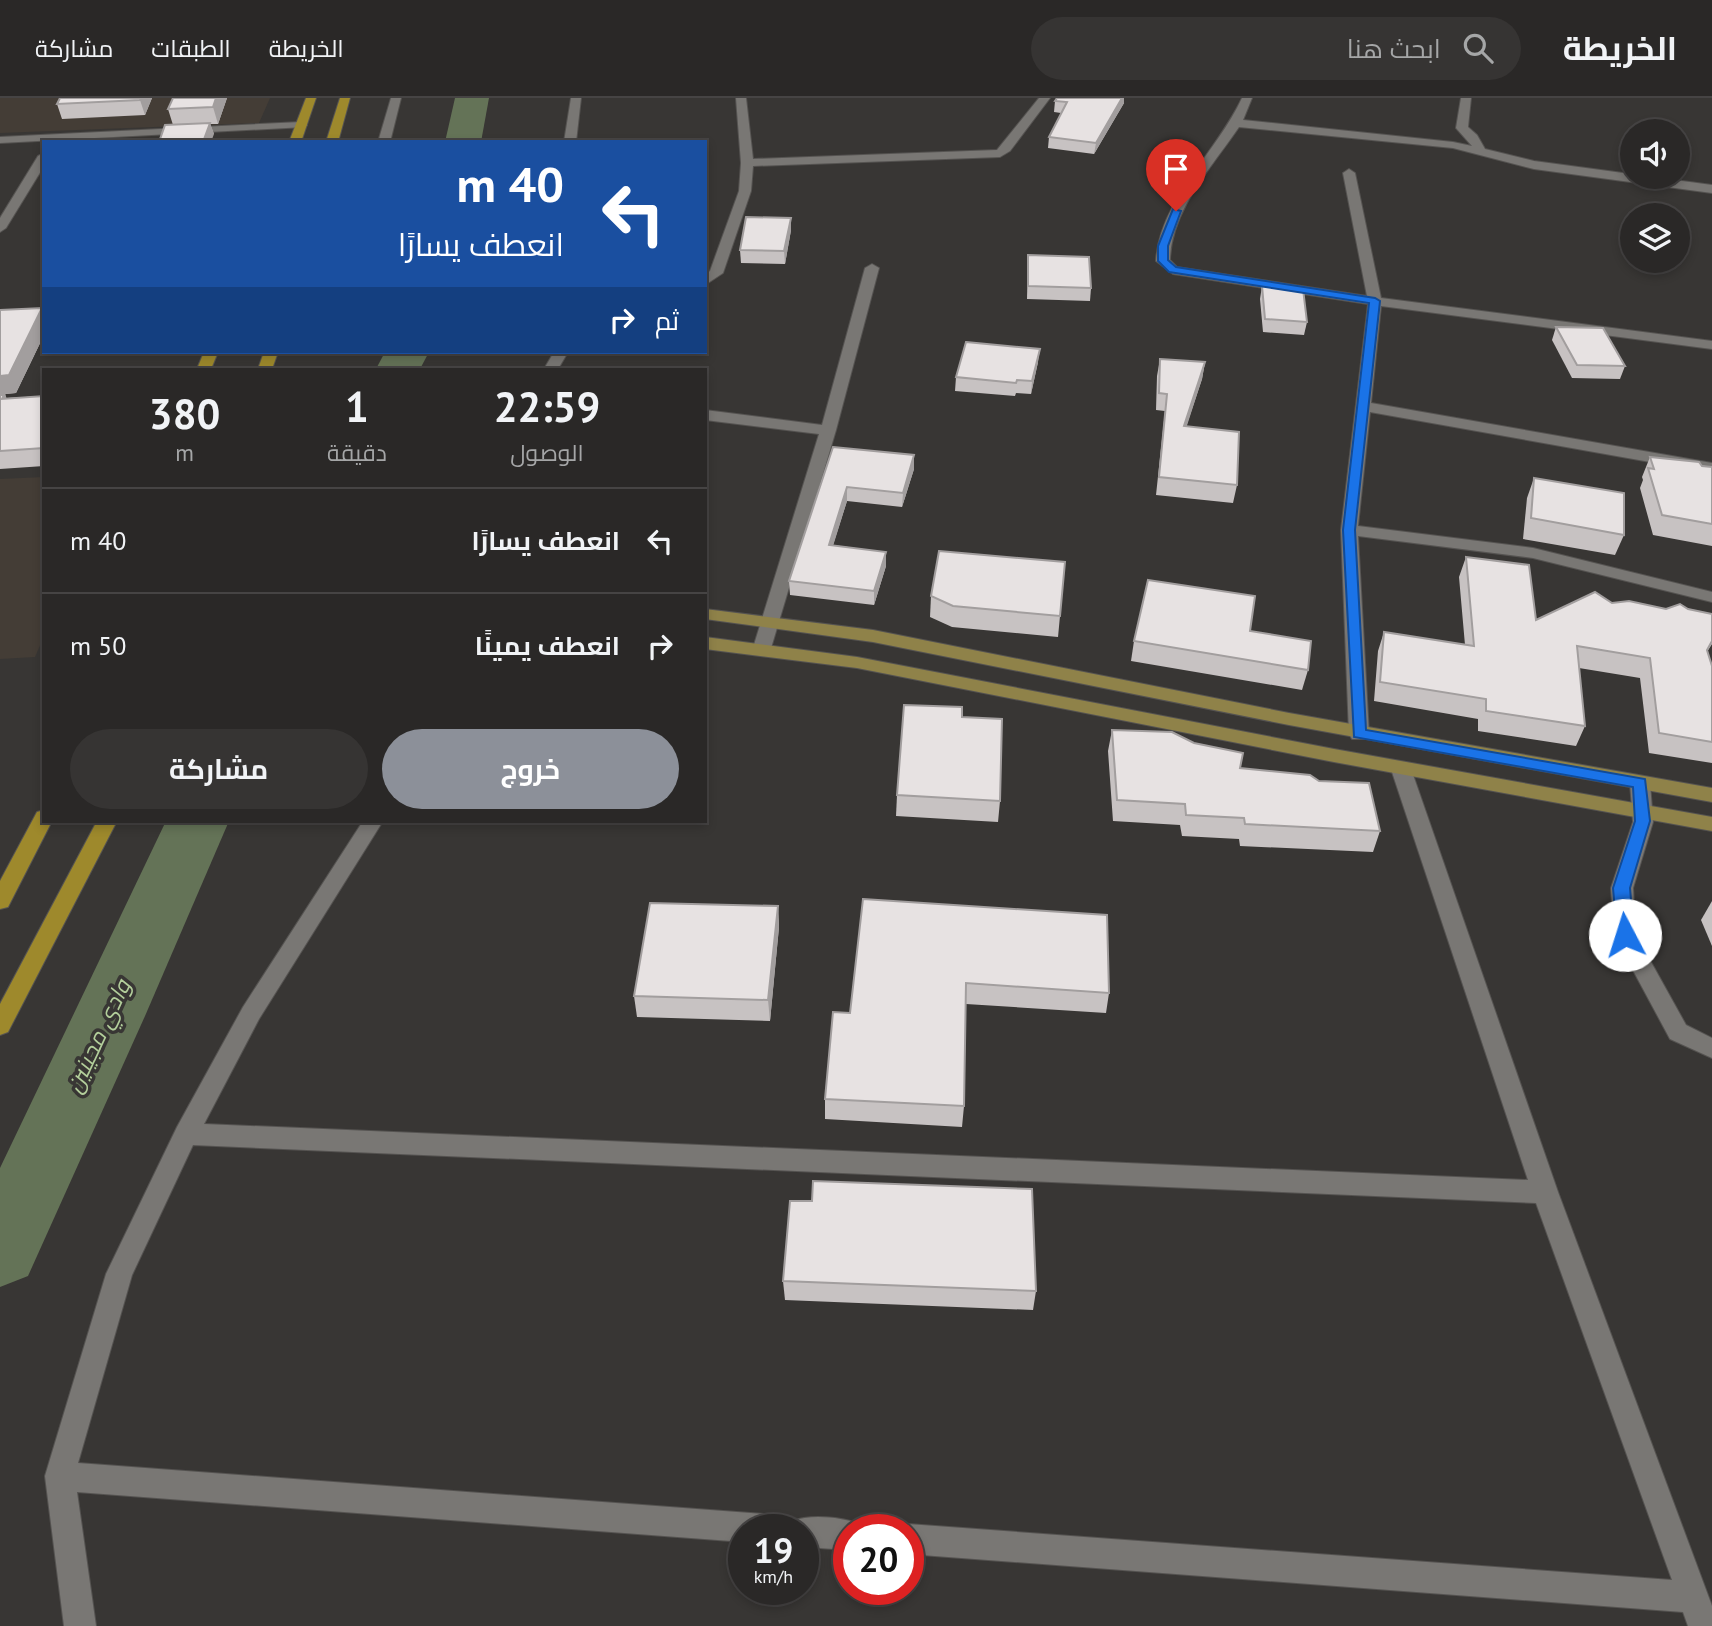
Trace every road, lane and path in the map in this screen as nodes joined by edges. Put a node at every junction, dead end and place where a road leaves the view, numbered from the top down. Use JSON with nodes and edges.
{"nodes":[{"id":1,"x":311,"y":98,"type":"edge"},
{"id":2,"x":345,"y":98,"type":"edge"},
{"id":3,"x":396,"y":98,"type":"edge"},
{"id":4,"x":576,"y":98,"type":"edge"},
{"id":5,"x":741,"y":98,"type":"edge"},
{"id":6,"x":1045,"y":98,"type":"edge"},
{"id":7,"x":1247,"y":98,"type":"edge"},
{"id":8,"x":1466,"y":98,"type":"edge"},
{"id":9,"x":1237,"y":123,"type":"junction"},
{"id":10,"x":301,"y":125,"type":"junction"},
{"id":11,"x":1462,"y":128,"type":"junction"},
{"id":12,"x":0,"y":140,"type":"edge"},
{"id":13,"x":54,"y":140,"type":"edge"},
{"id":14,"x":296,"y":140,"type":"edge"},
{"id":15,"x":333,"y":140,"type":"edge"},
{"id":16,"x":385,"y":140,"type":"edge"},
{"id":17,"x":570,"y":140,"type":"edge"},
{"id":18,"x":1446,"y":145,"type":"junction"},
{"id":19,"x":1480,"y":151,"type":"junction"},
{"id":20,"x":42,"y":159,"type":"edge"},
{"id":21,"x":747,"y":163,"type":"junction"},
{"id":22,"x":1349,"y":173,"type":"dead end"},
{"id":23,"x":1712,"y":189,"type":"edge"},
{"id":24,"x":1,"y":226,"type":"edge"},
{"id":25,"x":872,"y":268,"type":"dead end"},
{"id":26,"x":707,"y":280,"type":"edge"},
{"id":27,"x":1375,"y":301,"type":"junction"},
{"id":28,"x":1712,"y":345,"type":"edge"},
{"id":29,"x":1361,"y":406,"type":"junction"},
{"id":30,"x":707,"y":415,"type":"edge"},
{"id":31,"x":828,"y":430,"type":"junction"},
{"id":32,"x":1712,"y":468,"type":"edge"},
{"id":33,"x":1349,"y":530,"type":"junction"},
{"id":34,"x":1712,"y":597,"type":"edge"},
{"id":35,"x":707,"y":614,"type":"edge"},
{"id":36,"x":771,"y":620,"type":"junction"},
{"id":37,"x":707,"y":643,"type":"edge"},
{"id":38,"x":762,"y":648,"type":"junction"},
{"id":39,"x":1359,"y":734,"type":"junction"},
{"id":40,"x":1401,"y":769,"type":"junction"},
{"id":41,"x":1640,"y":783,"type":"junction"},
{"id":42,"x":1712,"y":795,"type":"edge"},
{"id":43,"x":1643,"y":812,"type":"junction"},
{"id":44,"x":42,"y":821,"type":"edge"},
{"id":45,"x":106,"y":823,"type":"edge"},
{"id":46,"x":372,"y":823,"type":"edge"},
{"id":47,"x":1712,"y":824,"type":"edge"},
{"id":48,"x":0,"y":901,"type":"edge"},
{"id":49,"x":0,"y":1026,"type":"edge"},
{"id":50,"x":1712,"y":1049,"type":"edge"},
{"id":51,"x":186,"y":1134,"type":"junction"},
{"id":52,"x":1545,"y":1192,"type":"junction"},
{"id":53,"x":60,"y":1476,"type":"junction"},
{"id":54,"x":728,"y":1526,"type":"edge"},
{"id":55,"x":924,"y":1540,"type":"edge"},
{"id":56,"x":1693,"y":1597,"type":"junction"},
{"id":57,"x":80,"y":1626,"type":"edge"},
{"id":58,"x":1704,"y":1626,"type":"edge"}],
"edges":[{"from":1,"to":10,"type":"highway"},
{"from":2,"to":15,"type":"highway"},
{"from":3,"to":16,"type":"street"},
{"from":4,"to":17,"type":"street"},
{"from":5,"to":21,"type":"street"},
{"from":6,"to":21,"type":"street"},
{"from":7,"to":9,"type":"street"},
{"from":8,"to":11,"type":"street"},
{"from":9,"to":18,"type":"street"},
{"from":9,"to":27,"type":"street"},
{"from":10,"to":13,"type":"street"},
{"from":10,"to":14,"type":"highway"},
{"from":11,"to":18,"type":"street"},
{"from":11,"to":19,"type":"street"},
{"from":12,"to":13,"type":"street"},
{"from":18,"to":19,"type":"street"},
{"from":19,"to":23,"type":"street"},
{"from":20,"to":24,"type":"street"},
{"from":21,"to":26,"type":"street"},
{"from":22,"to":27,"type":"street"},
{"from":25,"to":31,"type":"street"},
{"from":27,"to":28,"type":"street"},
{"from":27,"to":29,"type":"street"},
{"from":29,"to":32,"type":"street"},
{"from":29,"to":33,"type":"street"},
{"from":30,"to":31,"type":"street"},
{"from":31,"to":36,"type":"street"},
{"from":33,"to":34,"type":"street"},
{"from":33,"to":39,"type":"street"},
{"from":35,"to":36,"type":"main road"},
{"from":36,"to":38,"type":"street"},
{"from":36,"to":39,"type":"main road"},
{"from":37,"to":38,"type":"main road"},
{"from":38,"to":40,"type":"main road"},
{"from":39,"to":41,"type":"main road"},
{"from":40,"to":43,"type":"main road"},
{"from":40,"to":52,"type":"street"},
{"from":41,"to":42,"type":"main road"},
{"from":41,"to":43,"type":"street"},
{"from":43,"to":47,"type":"main road"},
{"from":43,"to":50,"type":"street"},
{"from":44,"to":48,"type":"highway"},
{"from":45,"to":49,"type":"highway"},
{"from":46,"to":51,"type":"street"},
{"from":51,"to":52,"type":"street"},
{"from":51,"to":53,"type":"street"},
{"from":52,"to":56,"type":"street"},
{"from":53,"to":54,"type":"street"},
{"from":53,"to":57,"type":"street"},
{"from":55,"to":56,"type":"street"},
{"from":56,"to":58,"type":"street"}]}
